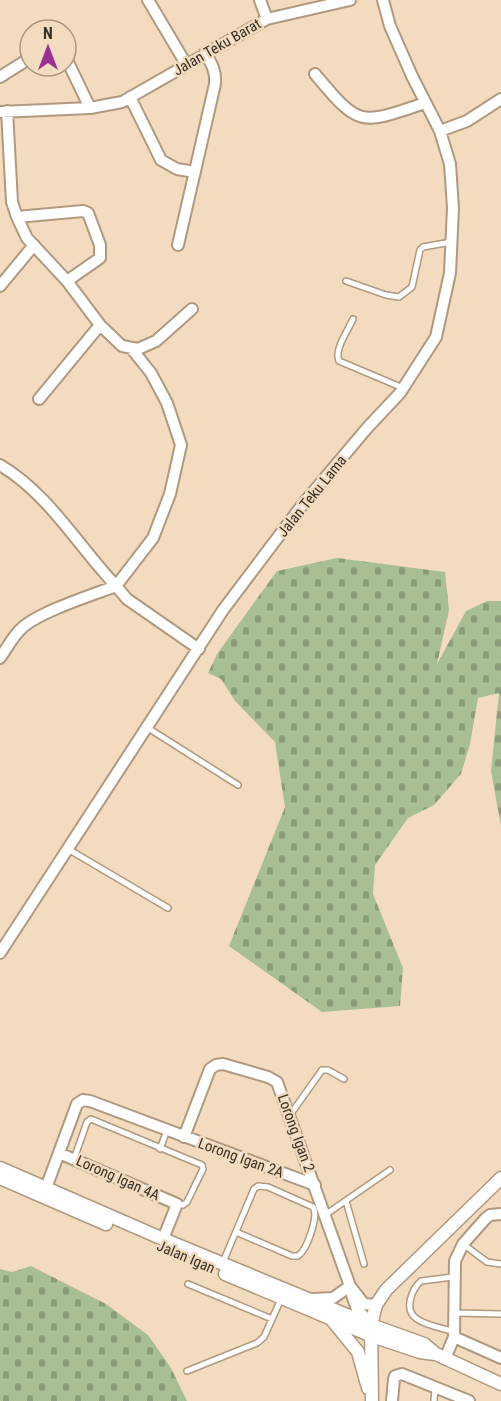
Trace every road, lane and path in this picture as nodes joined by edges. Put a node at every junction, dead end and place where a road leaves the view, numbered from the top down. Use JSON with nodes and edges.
{"nodes":[{"id":1,"x":148,"y":0,"type":"edge"},
{"id":2,"x":260,"y":0,"type":"edge"},
{"id":3,"x":350,"y":0,"type":"edge"},
{"id":4,"x":384,"y":0,"type":"edge"},
{"id":5,"x":267,"y":19,"type":"junction"},
{"id":6,"x":205,"y":53,"type":"junction"},
{"id":7,"x":186,"y":64,"type":"junction"},
{"id":8,"x":18,"y":66,"type":"edge"},
{"id":9,"x":315,"y":74,"type":"dead end"},
{"id":10,"x":0,"y":77,"type":"edge"},
{"id":11,"x":76,"y":78,"type":"edge"},
{"id":12,"x":130,"y":97,"type":"junction"},
{"id":13,"x":501,"y":99,"type":"edge"},
{"id":14,"x":425,"y":103,"type":"junction"},
{"id":15,"x":90,"y":108,"type":"junction"},
{"id":16,"x":3,"y":112,"type":"edge"},
{"id":17,"x":440,"y":131,"type":"junction"},
{"id":18,"x":195,"y":172,"type":"junction"},
{"id":19,"x":17,"y":217,"type":"junction"},
{"id":20,"x":453,"y":242,"type":"junction"},
{"id":21,"x":34,"y":245,"type":"junction"},
{"id":22,"x":178,"y":245,"type":"dead end"},
{"id":23,"x":67,"y":281,"type":"junction"},
{"id":24,"x":346,"y":281,"type":"dead end"},
{"id":25,"x":0,"y":286,"type":"edge"},
{"id":26,"x":192,"y":309,"type":"dead end"},
{"id":27,"x":353,"y":319,"type":"dead end"},
{"id":28,"x":100,"y":325,"type":"junction"},
{"id":29,"x":131,"y":348,"type":"junction"},
{"id":30,"x":404,"y":388,"type":"junction"},
{"id":31,"x":39,"y":399,"type":"dead end"},
{"id":32,"x":0,"y":465,"type":"edge"},
{"id":33,"x":116,"y":586,"type":"junction"},
{"id":34,"x":199,"y":649,"type":"junction"},
{"id":35,"x":0,"y":658,"type":"edge"},
{"id":36,"x":148,"y":728,"type":"junction"},
{"id":37,"x":238,"y":785,"type":"dead end"},
{"id":38,"x":68,"y":849,"type":"junction"},
{"id":39,"x":168,"y":908,"type":"dead end"},
{"id":40,"x":0,"y":953,"type":"edge"},
{"id":41,"x":344,"y":1079,"type":"dead end"},
{"id":42,"x":290,"y":1115,"type":"junction"},
{"id":43,"x":167,"y":1130,"type":"junction"},
{"id":44,"x":184,"y":1137,"type":"junction"},
{"id":45,"x":160,"y":1149,"type":"junction"},
{"id":46,"x":59,"y":1153,"type":"junction"},
{"id":47,"x":74,"y":1159,"type":"junction"},
{"id":48,"x":0,"y":1168,"type":"edge"},
{"id":49,"x":390,"y":1170,"type":"dead end"},
{"id":50,"x":0,"y":1178,"type":"edge"},
{"id":51,"x":501,"y":1178,"type":"edge"},
{"id":52,"x":315,"y":1185,"type":"junction"},
{"id":53,"x":46,"y":1188,"type":"junction"},
{"id":54,"x":346,"y":1201,"type":"junction"},
{"id":55,"x":177,"y":1204,"type":"junction"},
{"id":56,"x":501,"y":1214,"type":"edge"},
{"id":57,"x":325,"y":1215,"type":"junction"},
{"id":58,"x":448,"y":1231,"type":"junction"},
{"id":59,"x":236,"y":1232,"type":"junction"},
{"id":60,"x":163,"y":1239,"type":"junction"},
{"id":61,"x":463,"y":1244,"type":"junction"},
{"id":62,"x":222,"y":1264,"type":"junction"},
{"id":63,"x":364,"y":1264,"type":"dead end"},
{"id":64,"x":501,"y":1264,"type":"edge"},
{"id":65,"x":453,"y":1277,"type":"junction"},
{"id":66,"x":188,"y":1284,"type":"dead end"},
{"id":67,"x":350,"y":1286,"type":"junction"},
{"id":68,"x":281,"y":1298,"type":"junction"},
{"id":69,"x":309,"y":1299,"type":"junction"},
{"id":70,"x":376,"y":1305,"type":"junction"},
{"id":71,"x":453,"y":1313,"type":"junction"},
{"id":72,"x":501,"y":1314,"type":"edge"},
{"id":73,"x":328,"y":1317,"type":"junction"},
{"id":74,"x":272,"y":1319,"type":"junction"},
{"id":75,"x":372,"y":1330,"type":"junction"},
{"id":76,"x":454,"y":1334,"type":"junction"},
{"id":77,"x":402,"y":1346,"type":"junction"},
{"id":78,"x":441,"y":1357,"type":"junction"},
{"id":79,"x":501,"y":1359,"type":"edge"},
{"id":80,"x":373,"y":1369,"type":"junction"},
{"id":81,"x":187,"y":1371,"type":"dead end"},
{"id":82,"x":501,"y":1384,"type":"edge"},
{"id":83,"x":435,"y":1387,"type":"junction"},
{"id":84,"x":447,"y":1396,"type":"edge"},
{"id":85,"x":372,"y":1401,"type":"edge"},
{"id":86,"x":392,"y":1401,"type":"edge"},
{"id":87,"x":435,"y":1401,"type":"edge"},
{"id":88,"x":469,"y":1401,"type":"edge"}],
"edges":[{"from":1,"to":7,"type":"street"},
{"from":2,"to":5,"type":"street"},
{"from":3,"to":5,"type":"street","name":"Jalan Teku Barat"},
{"from":4,"to":14,"type":"street","name":"Jalan Teku Lama"},
{"from":5,"to":6,"type":"street","name":"Jalan Teku Barat"},
{"from":6,"to":7,"type":"street","name":"Jalan Teku Barat"},
{"from":6,"to":18,"type":"street"},
{"from":7,"to":12,"type":"street","name":"Jalan Teku Barat"},
{"from":8,"to":10,"type":"street"},
{"from":9,"to":14,"type":"street"},
{"from":11,"to":15,"type":"street"},
{"from":12,"to":15,"type":"street","name":"Jalan Teku Barat"},
{"from":12,"to":18,"type":"street"},
{"from":13,"to":17,"type":"street"},
{"from":14,"to":17,"type":"street","name":"Jalan Teku Lama"},
{"from":15,"to":16,"type":"street","name":"Jalan Teku Barat"},
{"from":16,"to":19,"type":"street"},
{"from":17,"to":20,"type":"street","name":"Jalan Teku Lama"},
{"from":18,"to":22,"type":"street"},
{"from":19,"to":21,"type":"street"},
{"from":19,"to":23,"type":"street"},
{"from":20,"to":24,"type":"lane"},
{"from":20,"to":30,"type":"street","name":"Jalan Teku Lama"},
{"from":21,"to":23,"type":"street"},
{"from":21,"to":25,"type":"street"},
{"from":23,"to":28,"type":"street"},
{"from":26,"to":29,"type":"street"},
{"from":27,"to":30,"type":"lane"},
{"from":28,"to":29,"type":"street"},
{"from":28,"to":31,"type":"street"},
{"from":29,"to":33,"type":"street"},
{"from":30,"to":34,"type":"street","name":"Jalan Teku Lama"},
{"from":32,"to":33,"type":"street"},
{"from":33,"to":34,"type":"street"},
{"from":33,"to":35,"type":"street"},
{"from":34,"to":36,"type":"street","name":"Jalan Teku Lama"},
{"from":36,"to":37,"type":"lane"},
{"from":36,"to":38,"type":"street","name":"Jalan Teku Lama"},
{"from":38,"to":39,"type":"lane"},
{"from":38,"to":40,"type":"street","name":"Jalan Teku Lama"},
{"from":41,"to":42,"type":"lane"},
{"from":42,"to":44,"type":"street","name":"Lorong Igan 2"},
{"from":42,"to":52,"type":"street","name":"Lorong Igan 2"},
{"from":43,"to":44,"type":"street","name":"Lorong Igan 2A"},
{"from":43,"to":45,"type":"lane"},
{"from":43,"to":46,"type":"street","name":"Lorong Igan 2A"},
{"from":44,"to":52,"type":"street","name":"Lorong Igan 2A"},
{"from":45,"to":47,"type":"lane"},
{"from":45,"to":55,"type":"lane"},
{"from":46,"to":47,"type":"street","name":"Lorong Igan 4A"},
{"from":46,"to":53,"type":"street"},
{"from":47,"to":55,"type":"street","name":"Lorong Igan 4A"},
{"from":48,"to":53,"type":"street","name":"Jalan Igan"},
{"from":49,"to":54,"type":"lane"},
{"from":50,"to":68,"type":"street","name":"Jalan Igan"},
{"from":51,"to":58,"type":"street"},
{"from":52,"to":57,"type":"street","name":"Lorong Igan 2"},
{"from":53,"to":60,"type":"street","name":"Jalan Igan"},
{"from":54,"to":57,"type":"lane"},
{"from":54,"to":63,"type":"lane"},
{"from":55,"to":60,"type":"street"},
{"from":56,"to":61,"type":"street"},
{"from":57,"to":67,"type":"street","name":"Lorong Igan 2"},
{"from":58,"to":61,"type":"street"},
{"from":58,"to":70,"type":"street"},
{"from":59,"to":59,"type":"lane"},
{"from":59,"to":62,"type":"lane"},
{"from":60,"to":62,"type":"street","name":"Jalan Igan"},
{"from":61,"to":64,"type":"lane"},
{"from":61,"to":65,"type":"street"},
{"from":62,"to":69,"type":"street","name":"Jalan Igan"},
{"from":65,"to":71,"type":"street"},
{"from":65,"to":76,"type":"lane"},
{"from":66,"to":74,"type":"lane"},
{"from":67,"to":69,"type":"street"},
{"from":67,"to":70,"type":"street"},
{"from":67,"to":75,"type":"street"},
{"from":68,"to":73,"type":"street","name":"Jalan Igan"},
{"from":68,"to":74,"type":"lane"},
{"from":69,"to":75,"type":"street","name":"Jalan Igan"},
{"from":70,"to":75,"type":"street"},
{"from":71,"to":72,"type":"lane"},
{"from":71,"to":76,"type":"street"},
{"from":73,"to":75,"type":"street","name":"Jalan Igan"},
{"from":73,"to":85,"type":"street"},
{"from":74,"to":81,"type":"lane"},
{"from":75,"to":77,"type":"street"},
{"from":75,"to":78,"type":"street"},
{"from":75,"to":80,"type":"street"},
{"from":76,"to":78,"type":"street"},
{"from":76,"to":79,"type":"street"},
{"from":77,"to":78,"type":"street"},
{"from":77,"to":80,"type":"street"},
{"from":78,"to":82,"type":"street"},
{"from":80,"to":85,"type":"street"},
{"from":83,"to":84,"type":"street"},
{"from":83,"to":86,"type":"street"},
{"from":83,"to":87,"type":"lane"},
{"from":84,"to":88,"type":"street"}]}
